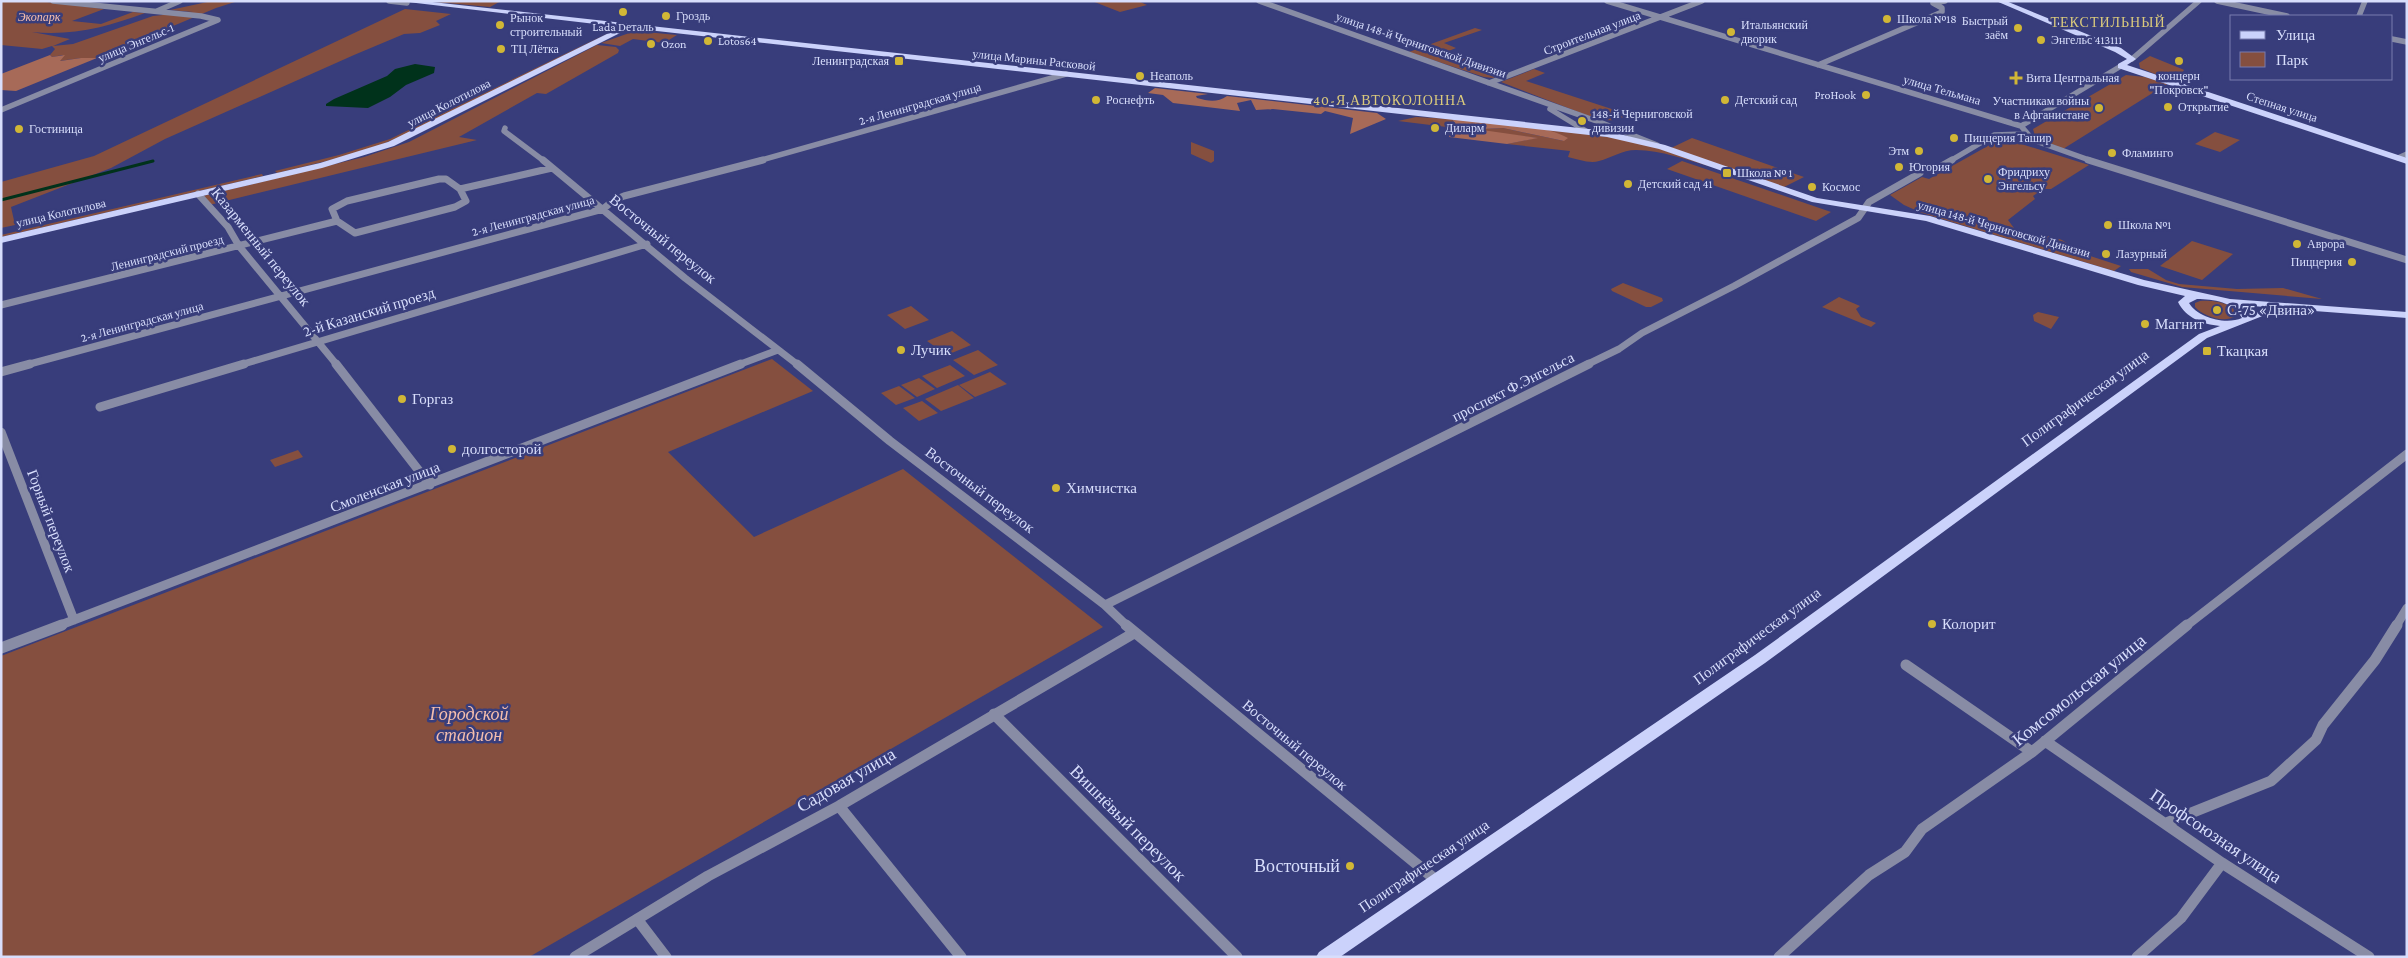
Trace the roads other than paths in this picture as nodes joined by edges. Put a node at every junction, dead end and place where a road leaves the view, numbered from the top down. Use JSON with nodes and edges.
{"nodes":[{"id":1,"x":52,"y":1,"type":"edge"},
{"id":2,"x":180,"y":1,"type":"edge"},
{"id":3,"x":389,"y":1,"type":"edge"},
{"id":4,"x":1259,"y":1,"type":"edge"},
{"id":5,"x":1607,"y":1,"type":"edge"},
{"id":6,"x":1702,"y":1,"type":"edge"},
{"id":7,"x":1944,"y":1,"type":"edge"},
{"id":8,"x":1990,"y":1,"type":"edge"},
{"id":9,"x":1999,"y":1,"type":"edge"},
{"id":10,"x":2199,"y":1,"type":"edge"},
{"id":11,"x":2217,"y":1,"type":"edge"},
{"id":12,"x":2365,"y":1,"type":"edge"},
{"id":13,"x":405,"y":2,"type":"edge"},
{"id":14,"x":155,"y":11,"type":"junction"},
{"id":15,"x":2282,"y":15,"type":"edge"},
{"id":16,"x":2359,"y":15,"type":"edge"},
{"id":17,"x":1659,"y":18,"type":"junction"},
{"id":18,"x":616,"y":26,"type":"junction"},
{"id":19,"x":627,"y":27,"type":"junction"},
{"id":20,"x":2393,"y":39,"type":"edge"},
{"id":21,"x":2407,"y":42,"type":"edge"},
{"id":22,"x":2127,"y":62,"type":"junction"},
{"id":23,"x":1818,"y":65,"type":"junction"},
{"id":24,"x":1066,"y":74,"type":"junction"},
{"id":25,"x":1489,"y":83,"type":"junction"},
{"id":26,"x":1519,"y":93,"type":"junction"},
{"id":27,"x":1,"y":110,"type":"edge"},
{"id":28,"x":1562,"y":115,"type":"junction"},
{"id":29,"x":1602,"y":122,"type":"junction"},
{"id":30,"x":2021,"y":126,"type":"junction"},
{"id":31,"x":1552,"y":127,"type":"junction"},
{"id":32,"x":505,"y":128,"type":"dead end"},
{"id":33,"x":1589,"y":131,"type":"junction"},
{"id":34,"x":2025,"y":134,"type":"junction"},
{"id":35,"x":1662,"y":146,"type":"junction"},
{"id":36,"x":2407,"y":154,"type":"edge"},
{"id":37,"x":2398,"y":158,"type":"junction"},
{"id":38,"x":2407,"y":161,"type":"edge"},
{"id":39,"x":552,"y":168,"type":"junction"},
{"id":40,"x":1936,"y":169,"type":"dead end"},
{"id":41,"x":1920,"y":173,"type":"dead end"},
{"id":42,"x":272,"y":174,"type":"junction"},
{"id":43,"x":460,"y":189,"type":"junction"},
{"id":44,"x":198,"y":194,"type":"junction"},
{"id":45,"x":602,"y":209,"type":"junction"},
{"id":46,"x":1863,"y":209,"type":"junction"},
{"id":47,"x":337,"y":220,"type":"junction"},
{"id":48,"x":1,"y":233,"type":"edge"},
{"id":49,"x":1,"y":240,"type":"edge"},
{"id":50,"x":647,"y":244,"type":"junction"},
{"id":51,"x":239,"y":246,"type":"junction"},
{"id":52,"x":2407,"y":260,"type":"edge"},
{"id":53,"x":2142,"y":283,"type":"junction"},
{"id":54,"x":281,"y":296,"type":"junction"},
{"id":55,"x":2201,"y":296,"type":"junction"},
{"id":56,"x":2220,"y":299,"type":"junction"},
{"id":57,"x":1,"y":305,"type":"edge"},
{"id":58,"x":2184,"y":305,"type":"junction"},
{"id":59,"x":2299,"y":308,"type":"junction"},
{"id":60,"x":2194,"y":314,"type":"junction"},
{"id":61,"x":2407,"y":315,"type":"edge"},
{"id":62,"x":2243,"y":321,"type":"junction"},
{"id":63,"x":2203,"y":336,"type":"junction"},
{"id":64,"x":318,"y":342,"type":"junction"},
{"id":65,"x":778,"y":350,"type":"junction"},
{"id":66,"x":1,"y":372,"type":"edge"},
{"id":67,"x":100,"y":407,"type":"dead end"},
{"id":68,"x":1,"y":432,"type":"edge"},
{"id":69,"x":2407,"y":454,"type":"edge"},
{"id":70,"x":430,"y":485,"type":"junction"},
{"id":71,"x":1104,"y":605,"type":"junction"},
{"id":72,"x":2407,"y":608,"type":"edge"},
{"id":73,"x":74,"y":620,"type":"junction"},
{"id":74,"x":1134,"y":633,"type":"junction"},
{"id":75,"x":1,"y":648,"type":"edge"},
{"id":76,"x":1906,"y":665,"type":"dead end"},
{"id":77,"x":994,"y":714,"type":"junction"},
{"id":78,"x":2045,"y":741,"type":"junction"},
{"id":79,"x":2032,"y":752,"type":"junction"},
{"id":80,"x":839,"y":806,"type":"junction"},
{"id":81,"x":2166,"y":823,"type":"junction"},
{"id":82,"x":2222,"y":863,"type":"junction"},
{"id":83,"x":1436,"y":880,"type":"junction"},
{"id":84,"x":637,"y":919,"type":"junction"},
{"id":85,"x":575,"y":957,"type":"edge"},
{"id":86,"x":666,"y":957,"type":"edge"},
{"id":87,"x":961,"y":957,"type":"edge"},
{"id":88,"x":1237,"y":957,"type":"edge"},
{"id":89,"x":1325,"y":957,"type":"edge"},
{"id":90,"x":1779,"y":957,"type":"edge"},
{"id":91,"x":2137,"y":957,"type":"edge"},
{"id":92,"x":2369,"y":957,"type":"edge"}],
"edges":[{"from":1,"to":14,"type":"street","name":"улица Энгельс-1"},
{"from":2,"to":14,"type":"street","name":"улица Энгельс-1"},
{"from":3,"to":13,"type":"street"},
{"from":4,"to":25,"type":"street","name":"улица 148-й Черниговской Дивизии"},
{"from":5,"to":17,"type":"street","name":"улица Тельмана"},
{"from":6,"to":17,"type":"street","name":"Строительная улица"},
{"from":7,"to":23,"type":"street"},
{"from":8,"to":22,"type":"main road"},
{"from":9,"to":22,"type":"main road"},
{"from":10,"to":22,"type":"street"},
{"from":11,"to":15,"type":"street"},
{"from":12,"to":16,"type":"street"},
{"from":13,"to":18,"type":"main road","name":"улица Марины Расковой"},
{"from":14,"to":27,"type":"street","name":"улица Энгельс-1"},
{"from":17,"to":23,"type":"street","name":"улица Тельмана"},
{"from":17,"to":25,"type":"street","name":"Строительная улица"},
{"from":18,"to":19,"type":"main road","name":"улица Марины Расковой"},
{"from":18,"to":42,"type":"main road","name":"улица Колотилова"},
{"from":19,"to":24,"type":"main road","name":"улица Марины Расковой"},
{"from":19,"to":42,"type":"main road","name":"улица Колотилова"},
{"from":20,"to":21,"type":"street"},
{"from":22,"to":30,"type":"street"},
{"from":22,"to":37,"type":"main road","name":"Степная улица"},
{"from":23,"to":30,"type":"street","name":"улица Тельмана"},
{"from":24,"to":31,"type":"main road","name":"улица Марины Расковой"},
{"from":24,"to":45,"type":"street","name":"2-я Ленинградская улица"},
{"from":25,"to":26,"type":"street","name":"улица 148-й Черниговской Дивизии"},
{"from":26,"to":28,"type":"street","name":"улица 148-й Черниговской Дивизии"},
{"from":26,"to":29,"type":"street","name":"улица 148-й Черниговской Дивизии"},
{"from":28,"to":31,"type":"main road"},
{"from":28,"to":33,"type":"street","name":"улица 148-й Черниговской Дивизии"},
{"from":29,"to":33,"type":"street"},
{"from":29,"to":35,"type":"street","name":"улица 148-й Черниговской Дивизии"},
{"from":30,"to":34,"type":"street"},
{"from":31,"to":33,"type":"main road","name":"улица Марины Расковой"},
{"from":32,"to":39,"type":"street","name":"Восточный переулок"},
{"from":33,"to":35,"type":"main road","name":"улица Марины Расковой"},
{"from":34,"to":40,"type":"street"},
{"from":34,"to":52,"type":"street"},
{"from":35,"to":46,"type":"main road","name":"улица 148-й Черниговской Дивизии"},
{"from":36,"to":37,"type":"street"},
{"from":37,"to":38,"type":"main road","name":"Степная улица"},
{"from":39,"to":43,"type":"street"},
{"from":39,"to":45,"type":"street","name":"Восточный переулок"},
{"from":41,"to":46,"type":"street","name":"проспект Ф.Энгельса"},
{"from":42,"to":44,"type":"main road","name":"улица Колотилова"},
{"from":42,"to":48,"type":"main road","name":"улица Колотилова"},
{"from":43,"to":47,"type":"street"},
{"from":43,"to":47,"type":"street"},
{"from":44,"to":49,"type":"main road","name":"улица Колотилова"},
{"from":44,"to":51,"type":"street","name":"Казарменный переулок"},
{"from":45,"to":50,"type":"street","name":"Восточный переулок"},
{"from":45,"to":54,"type":"street","name":"2-я Ленинградская улица"},
{"from":46,"to":53,"type":"main road","name":"улица 148-й Черниговской Дивизии"},
{"from":46,"to":71,"type":"street","name":"проспект Ф.Энгельса"},
{"from":47,"to":51,"type":"street","name":"Ленинградский проезд"},
{"from":50,"to":64,"type":"street","name":"2-й Казанский проезд"},
{"from":50,"to":65,"type":"street","name":"Восточный переулок"},
{"from":51,"to":54,"type":"street","name":"Казарменный переулок"},
{"from":51,"to":57,"type":"street","name":"Ленинградский проезд"},
{"from":53,"to":55,"type":"main road","name":"улица 148-й Черниговской Дивизии"},
{"from":53,"to":58,"type":"main road","name":"улица 148-й Черниговской Дивизии"},
{"from":54,"to":64,"type":"street","name":"Казарменный переулок"},
{"from":54,"to":66,"type":"street","name":"2-я Ленинградская улица"},
{"from":55,"to":56,"type":"main road","name":"Полиграфическая улица"},
{"from":55,"to":58,"type":"main road"},
{"from":56,"to":59,"type":"main road","name":"Полиграфическая улица"},
{"from":56,"to":62,"type":"main road","name":"Полиграфическая улица"},
{"from":58,"to":60,"type":"main road","name":"Полиграфическая улица"},
{"from":59,"to":61,"type":"main road","name":"Полиграфическая улица"},
{"from":59,"to":62,"type":"main road","name":"Полиграфическая улица"},
{"from":60,"to":62,"type":"main road","name":"Полиграфическая улица"},
{"from":60,"to":63,"type":"main road","name":"Полиграфическая улица"},
{"from":62,"to":63,"type":"main road","name":"Полиграфическая улица"},
{"from":63,"to":83,"type":"main road","name":"Полиграфическая улица"},
{"from":64,"to":67,"type":"street","name":"2-й Казанский проезд"},
{"from":64,"to":70,"type":"street","name":"Казарменный переулок"},
{"from":65,"to":70,"type":"street","name":"Смоленская улица"},
{"from":65,"to":71,"type":"street","name":"Восточный переулок"},
{"from":68,"to":73,"type":"street","name":"Горный переулок"},
{"from":69,"to":78,"type":"street","name":"Комсомольская улица"},
{"from":70,"to":73,"type":"street","name":"Смоленская улица"},
{"from":71,"to":74,"type":"street","name":"Восточный переулок"},
{"from":72,"to":81,"type":"street"},
{"from":73,"to":75,"type":"street","name":"Смоленская улица"},
{"from":74,"to":77,"type":"street","name":"Садовая улица"},
{"from":74,"to":83,"type":"street","name":"Восточный переулок"},
{"from":76,"to":79,"type":"street"},
{"from":77,"to":80,"type":"street","name":"Садовая улица"},
{"from":77,"to":88,"type":"street","name":"Вишнёвый переулок"},
{"from":78,"to":79,"type":"street","name":"Комсомольская улица"},
{"from":78,"to":81,"type":"street","name":"Профсоюзная улица"},
{"from":79,"to":90,"type":"street","name":"Комсомольская улица"},
{"from":80,"to":84,"type":"street","name":"Садовая улица"},
{"from":80,"to":87,"type":"street"},
{"from":81,"to":82,"type":"street","name":"Профсоюзная улица"},
{"from":82,"to":91,"type":"street"},
{"from":82,"to":92,"type":"street","name":"Профсоюзная улица"},
{"from":83,"to":89,"type":"main road","name":"Полиграфическая улица"},
{"from":84,"to":85,"type":"street","name":"Садовая улица"},
{"from":84,"to":86,"type":"street"}]}
